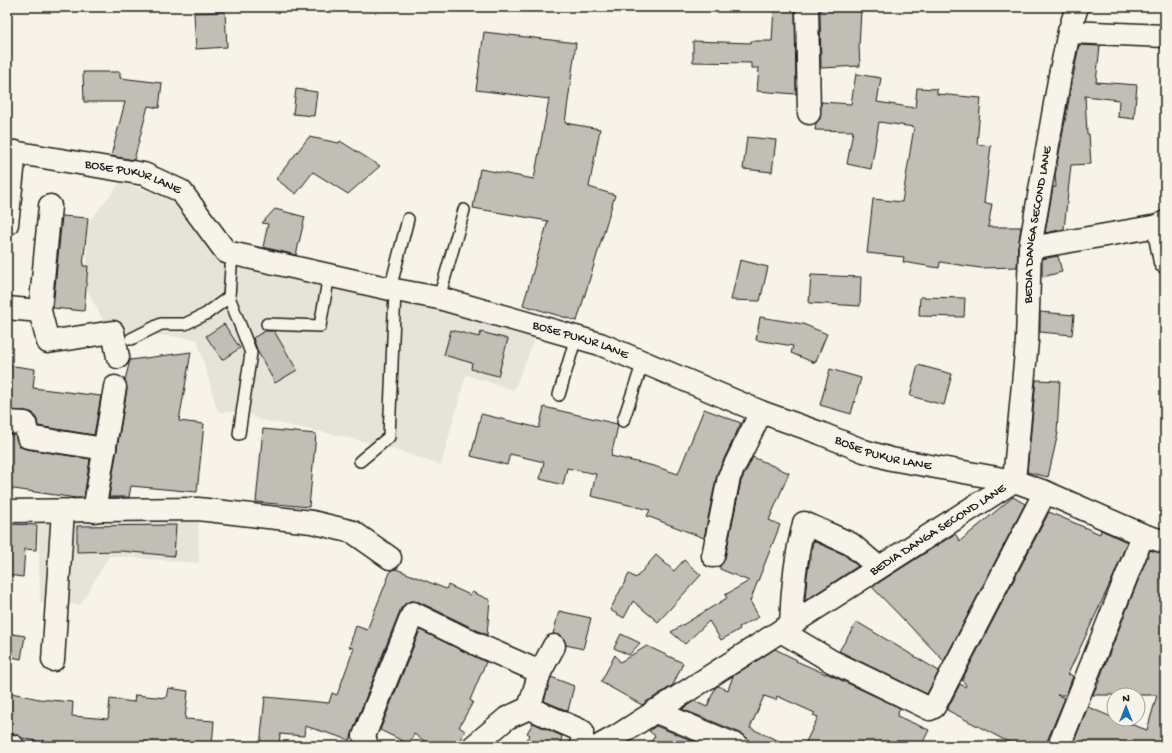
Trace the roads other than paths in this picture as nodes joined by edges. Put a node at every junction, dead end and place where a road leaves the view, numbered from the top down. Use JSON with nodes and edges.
{"nodes":[{"id":1,"x":806,"y":7,"type":"edge"},
{"id":2,"x":1077,"y":7,"type":"edge"},
{"id":3,"x":1069,"y":32,"type":"junction"},
{"id":4,"x":1165,"y":36,"type":"edge"},
{"id":5,"x":809,"y":113,"type":"dead end"},
{"id":6,"x":11,"y":151,"type":"edge"},
{"id":7,"x":50,"y":206,"type":"dead end"},
{"id":8,"x":464,"y":210,"type":"dead end"},
{"id":9,"x":408,"y":219,"type":"dead end"},
{"id":10,"x":7,"y":224,"type":"edge"},
{"id":11,"x":1161,"y":224,"type":"edge"},
{"id":12,"x":1030,"y":248,"type":"junction"},
{"id":13,"x":232,"y":253,"type":"junction"},
{"id":14,"x":1165,"y":262,"type":"edge"},
{"id":15,"x":329,"y":275,"type":"junction"},
{"id":16,"x":392,"y":289,"type":"junction"},
{"id":17,"x":228,"y":297,"type":"junction"},
{"id":18,"x":439,"y":298,"type":"junction"},
{"id":19,"x":7,"y":308,"type":"edge"},
{"id":20,"x":40,"y":311,"type":"junction"},
{"id":21,"x":267,"y":324,"type":"dead end"},
{"id":22,"x":576,"y":337,"type":"junction"},
{"id":23,"x":131,"y":339,"type":"dead end"},
{"id":24,"x":118,"y":357,"type":"dead end"},
{"id":25,"x":644,"y":362,"type":"junction"},
{"id":26,"x":115,"y":387,"type":"dead end"},
{"id":27,"x":559,"y":396,"type":"dead end"},
{"id":28,"x":761,"y":412,"type":"junction"},
{"id":29,"x":623,"y":421,"type":"dead end"},
{"id":30,"x":7,"y":422,"type":"edge"},
{"id":31,"x":239,"y":434,"type":"dead end"},
{"id":32,"x":105,"y":449,"type":"junction"},
{"id":33,"x":360,"y":461,"type":"dead end"},
{"id":34,"x":1014,"y":481,"type":"junction"},
{"id":35,"x":1045,"y":492,"type":"junction"},
{"id":36,"x":63,"y":511,"type":"junction"},
{"id":37,"x":94,"y":511,"type":"junction"},
{"id":38,"x":7,"y":512,"type":"edge"},
{"id":39,"x":1143,"y":535,"type":"junction"},
{"id":40,"x":1165,"y":542,"type":"edge"},
{"id":41,"x":713,"y":556,"type":"dead end"},
{"id":42,"x":390,"y":558,"type":"dead end"},
{"id":43,"x":878,"y":567,"type":"junction"},
{"id":44,"x":786,"y":628,"type":"junction"},
{"id":45,"x":554,"y":646,"type":"dead end"},
{"id":46,"x":53,"y":660,"type":"dead end"},
{"id":47,"x":540,"y":672,"type":"junction"},
{"id":48,"x":529,"y":708,"type":"junction"},
{"id":49,"x":654,"y":711,"type":"junction"},
{"id":50,"x":615,"y":743,"type":"edge"},
{"id":51,"x":7,"y":745,"type":"edge"},
{"id":52,"x":13,"y":746,"type":"edge"},
{"id":53,"x":367,"y":746,"type":"edge"},
{"id":54,"x":474,"y":746,"type":"edge"},
{"id":55,"x":582,"y":746,"type":"edge"},
{"id":56,"x":738,"y":746,"type":"edge"},
{"id":57,"x":1059,"y":746,"type":"edge"}],
"edges":[{"from":1,"to":5,"type":"street"},
{"from":2,"to":3,"type":"street","name":"BEDIA DANGA SECOND LANE"},
{"from":3,"to":4,"type":"street"},
{"from":3,"to":12,"type":"street","name":"BEDIA DANGA SECOND LANE"},
{"from":6,"to":10,"type":"street"},
{"from":6,"to":13,"type":"street","name":"BOSE PUKUR LANE"},
{"from":7,"to":20,"type":"street"},
{"from":8,"to":18,"type":"lane"},
{"from":9,"to":16,"type":"lane"},
{"from":11,"to":12,"type":"street"},
{"from":11,"to":14,"type":"street"},
{"from":12,"to":34,"type":"street","name":"BEDIA DANGA SECOND LANE"},
{"from":13,"to":15,"type":"street","name":"BOSE PUKUR LANE"},
{"from":13,"to":17,"type":"lane"},
{"from":15,"to":16,"type":"street","name":"BOSE PUKUR LANE"},
{"from":15,"to":21,"type":"lane"},
{"from":16,"to":18,"type":"street","name":"BOSE PUKUR LANE"},
{"from":16,"to":33,"type":"lane"},
{"from":17,"to":23,"type":"lane"},
{"from":17,"to":31,"type":"lane"},
{"from":18,"to":22,"type":"street","name":"BOSE PUKUR LANE"},
{"from":19,"to":20,"type":"street"},
{"from":20,"to":24,"type":"street"},
{"from":22,"to":25,"type":"street","name":"BOSE PUKUR LANE"},
{"from":22,"to":27,"type":"lane"},
{"from":25,"to":28,"type":"street","name":"BOSE PUKUR LANE"},
{"from":25,"to":29,"type":"lane"},
{"from":26,"to":32,"type":"street"},
{"from":28,"to":34,"type":"street","name":"BOSE PUKUR LANE"},
{"from":28,"to":41,"type":"street"},
{"from":30,"to":32,"type":"street"},
{"from":32,"to":37,"type":"street"},
{"from":34,"to":35,"type":"street","name":"BOSE PUKUR LANE"},
{"from":34,"to":43,"type":"street","name":"BEDIA DANGA SECOND LANE"},
{"from":35,"to":39,"type":"street","name":"BOSE PUKUR LANE"},
{"from":35,"to":44,"type":"street"},
{"from":36,"to":37,"type":"street"},
{"from":36,"to":38,"type":"street"},
{"from":36,"to":46,"type":"street"},
{"from":37,"to":42,"type":"street"},
{"from":39,"to":40,"type":"street","name":"BOSE PUKUR LANE"},
{"from":39,"to":57,"type":"street"},
{"from":43,"to":44,"type":"street","name":"BEDIA DANGA SECOND LANE"},
{"from":43,"to":44,"type":"street"},
{"from":44,"to":49,"type":"street","name":"BEDIA DANGA SECOND LANE"},
{"from":45,"to":47,"type":"street"},
{"from":47,"to":48,"type":"street"},
{"from":47,"to":53,"type":"street"},
{"from":48,"to":54,"type":"street"},
{"from":48,"to":55,"type":"street"},
{"from":49,"to":50,"type":"street","name":"BEDIA DANGA SECOND LANE"},
{"from":49,"to":56,"type":"street"},
{"from":51,"to":52,"type":"street"}]}
